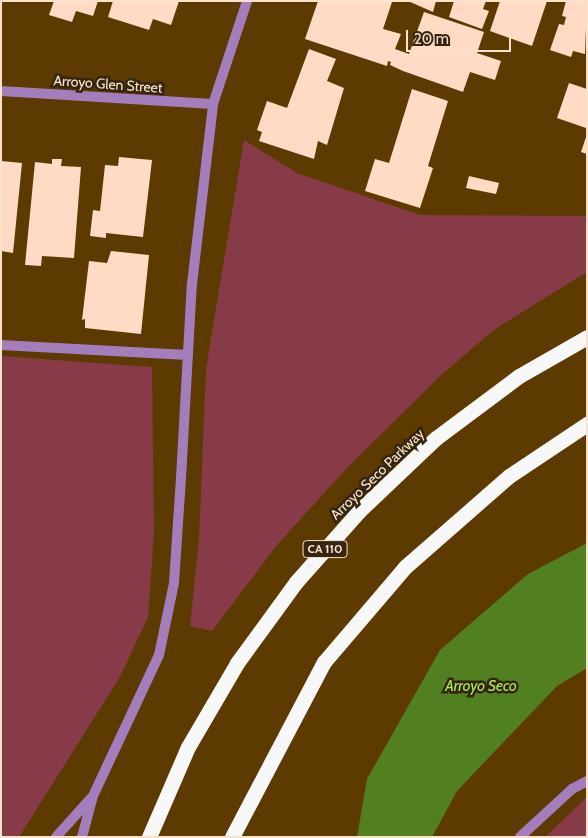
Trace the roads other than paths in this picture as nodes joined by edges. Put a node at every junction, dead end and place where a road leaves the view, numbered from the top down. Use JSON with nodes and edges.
{"nodes":[{"id":1,"x":247,"y":1,"type":"edge"},
{"id":2,"x":1,"y":91,"type":"edge"},
{"id":3,"x":213,"y":104,"type":"junction"},
{"id":4,"x":587,"y":337,"type":"edge"},
{"id":5,"x":1,"y":345,"type":"edge"},
{"id":6,"x":188,"y":355,"type":"junction"},
{"id":7,"x":587,"y":424,"type":"edge"},
{"id":8,"x":587,"y":781,"type":"edge"},
{"id":9,"x":93,"y":796,"type":"junction"},
{"id":10,"x":56,"y":837,"type":"edge"},
{"id":11,"x":82,"y":837,"type":"edge"},
{"id":12,"x":149,"y":837,"type":"edge"},
{"id":13,"x":232,"y":837,"type":"edge"},
{"id":14,"x":520,"y":837,"type":"edge"}],
"edges":[{"from":1,"to":3,"type":"street"},
{"from":2,"to":3,"type":"street","name":"Arroyo Glen Street"},
{"from":3,"to":6,"type":"street"},
{"from":4,"to":12,"type":"highway","name":"Arroyo Seco Parkway","number":"CA 110"},
{"from":5,"to":6,"type":"street"},
{"from":6,"to":9,"type":"street"},
{"from":7,"to":13,"type":"highway"},
{"from":8,"to":14,"type":"street"},
{"from":9,"to":10,"type":"street"},
{"from":9,"to":11,"type":"street"}]}
